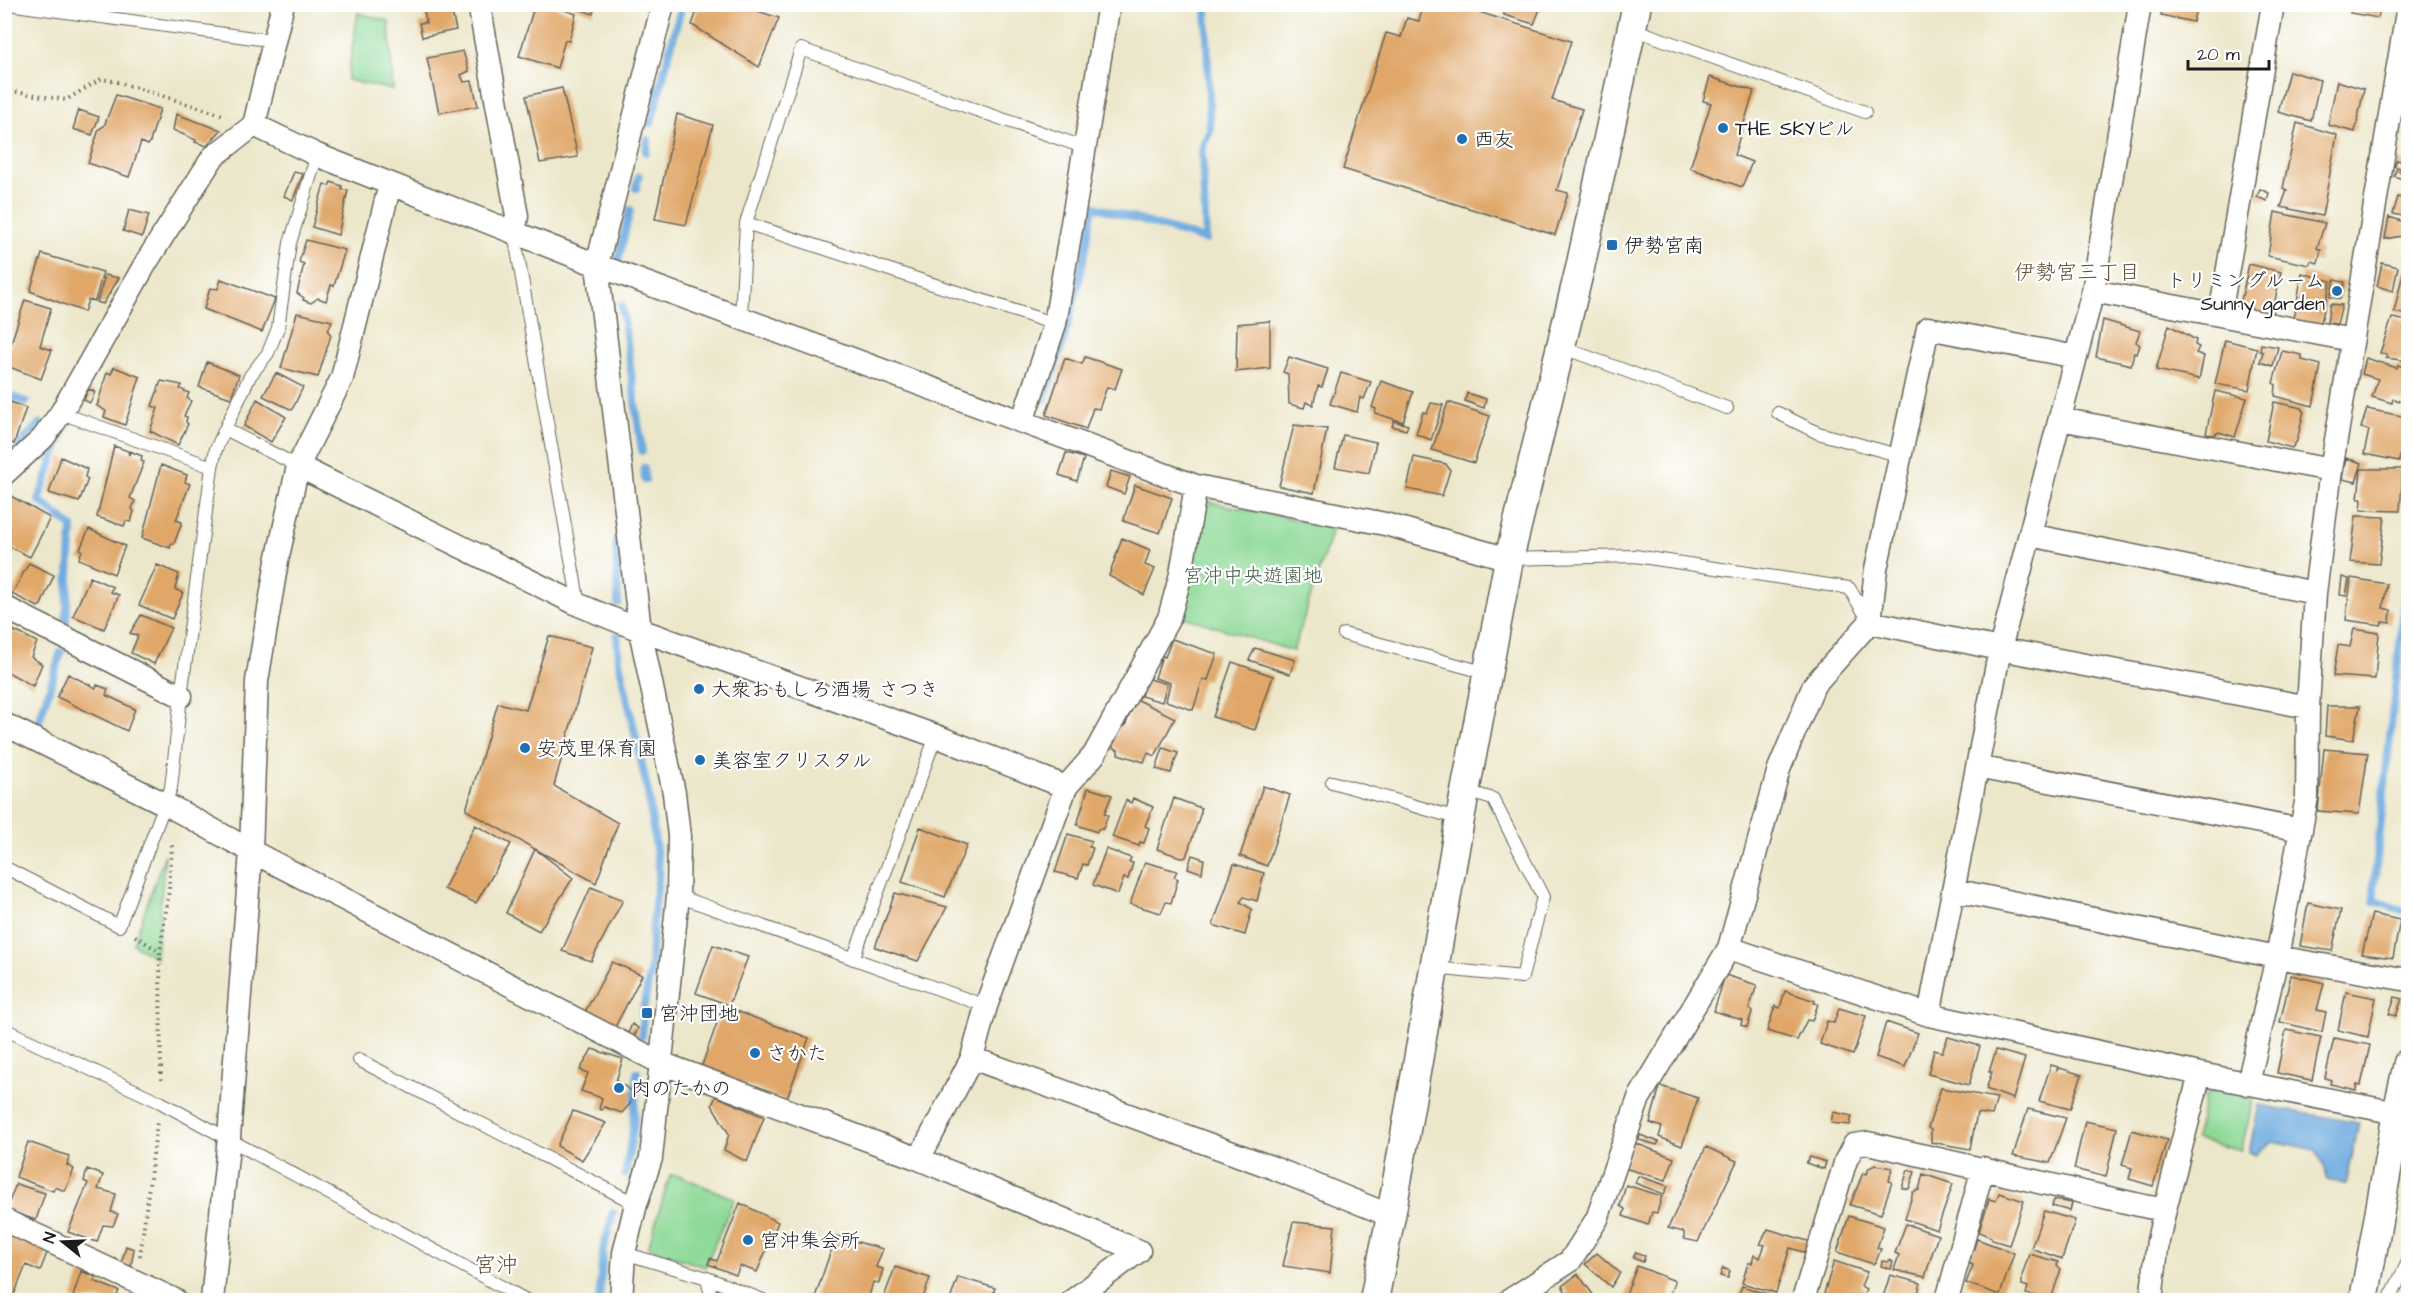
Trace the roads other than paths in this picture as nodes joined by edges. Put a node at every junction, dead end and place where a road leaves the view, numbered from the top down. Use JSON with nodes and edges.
{"nodes":[{"id":1,"x":8,"y":4,"type":"edge"},
{"id":2,"x":283,"y":4,"type":"edge"},
{"id":3,"x":479,"y":4,"type":"edge"},
{"id":4,"x":663,"y":4,"type":"edge"},
{"id":5,"x":1109,"y":4,"type":"edge"},
{"id":6,"x":2140,"y":4,"type":"edge"},
{"id":7,"x":2273,"y":4,"type":"edge"},
{"id":8,"x":2409,"y":6,"type":"edge"},
{"id":9,"x":1635,"y":16,"type":"edge"},
{"id":10,"x":275,"y":41,"type":"junction"},
{"id":11,"x":1865,"y":112,"type":"dead end"},
{"id":12,"x":254,"y":125,"type":"junction"},
{"id":13,"x":1086,"y":148,"type":"junction"},
{"id":14,"x":317,"y":154,"type":"junction"},
{"id":15,"x":390,"y":184,"type":"junction"},
{"id":16,"x":746,"y":223,"type":"junction"},
{"id":17,"x":514,"y":232,"type":"junction"},
{"id":18,"x":597,"y":265,"type":"junction"},
{"id":19,"x":2093,"y":291,"type":"junction"},
{"id":20,"x":2220,"y":315,"type":"junction"},
{"id":21,"x":741,"y":318,"type":"junction"},
{"id":22,"x":1055,"y":324,"type":"junction"},
{"id":23,"x":2352,"y":340,"type":"junction"},
{"id":24,"x":1561,"y":347,"type":"junction"},
{"id":25,"x":2076,"y":357,"type":"junction"},
{"id":26,"x":1727,"y":408,"type":"dead end"},
{"id":27,"x":61,"y":413,"type":"junction"},
{"id":28,"x":1778,"y":413,"type":"dead end"},
{"id":29,"x":2060,"y":420,"type":"junction"},
{"id":30,"x":1022,"y":422,"type":"junction"},
{"id":31,"x":225,"y":429,"type":"junction"},
{"id":32,"x":1900,"y":456,"type":"junction"},
{"id":33,"x":297,"y":466,"type":"junction"},
{"id":34,"x":212,"y":467,"type":"junction"},
{"id":35,"x":2331,"y":470,"type":"junction"},
{"id":36,"x":4,"y":474,"type":"edge"},
{"id":37,"x":1196,"y":486,"type":"junction"},
{"id":38,"x":2030,"y":535,"type":"junction"},
{"id":39,"x":1509,"y":559,"type":"junction"},
{"id":40,"x":2315,"y":593,"type":"junction"},
{"id":41,"x":579,"y":605,"type":"junction"},
{"id":42,"x":4,"y":607,"type":"edge"},
{"id":43,"x":1869,"y":622,"type":"junction"},
{"id":44,"x":640,"y":630,"type":"junction"},
{"id":45,"x":1344,"y":634,"type":"dead end"},
{"id":46,"x":2000,"y":649,"type":"junction"},
{"id":47,"x":1487,"y":673,"type":"junction"},
{"id":48,"x":181,"y":696,"type":"junction"},
{"id":49,"x":2308,"y":707,"type":"junction"},
{"id":50,"x":4,"y":724,"type":"edge"},
{"id":51,"x":936,"y":736,"type":"junction"},
{"id":52,"x":1977,"y":767,"type":"junction"},
{"id":53,"x":1332,"y":782,"type":"dead end"},
{"id":54,"x":1066,"y":787,"type":"junction"},
{"id":55,"x":1466,"y":791,"type":"junction"},
{"id":56,"x":170,"y":807,"type":"junction"},
{"id":57,"x":1460,"y":819,"type":"junction"},
{"id":58,"x":2301,"y":830,"type":"junction"},
{"id":59,"x":251,"y":851,"type":"junction"},
{"id":60,"x":4,"y":867,"type":"edge"},
{"id":61,"x":1953,"y":890,"type":"junction"},
{"id":62,"x":678,"y":896,"type":"junction"},
{"id":63,"x":1729,"y":948,"type":"junction"},
{"id":64,"x":2277,"y":957,"type":"junction"},
{"id":65,"x":853,"y":959,"type":"junction"},
{"id":66,"x":1434,"y":968,"type":"junction"},
{"id":67,"x":2409,"y":980,"type":"edge"},
{"id":68,"x":986,"y":1005,"type":"junction"},
{"id":69,"x":1929,"y":1015,"type":"junction"},
{"id":70,"x":4,"y":1029,"type":"edge"},
{"id":71,"x":972,"y":1058,"type":"junction"},
{"id":72,"x":359,"y":1060,"type":"dead end"},
{"id":73,"x":661,"y":1063,"type":"junction"},
{"id":74,"x":2409,"y":1063,"type":"edge"},
{"id":75,"x":2200,"y":1074,"type":"junction"},
{"id":76,"x":2248,"y":1084,"type":"junction"},
{"id":77,"x":2397,"y":1113,"type":"junction"},
{"id":78,"x":229,"y":1137,"type":"junction"},
{"id":79,"x":919,"y":1159,"type":"junction"},
{"id":80,"x":1983,"y":1168,"type":"junction"},
{"id":81,"x":636,"y":1204,"type":"junction"},
{"id":82,"x":2165,"y":1209,"type":"junction"},
{"id":83,"x":1391,"y":1216,"type":"junction"},
{"id":84,"x":4,"y":1220,"type":"edge"},
{"id":85,"x":624,"y":1253,"type":"junction"},
{"id":86,"x":2409,"y":1262,"type":"edge"},
{"id":87,"x":707,"y":1278,"type":"junction"},
{"id":88,"x":175,"y":1300,"type":"edge"},
{"id":89,"x":212,"y":1300,"type":"edge"},
{"id":90,"x":526,"y":1300,"type":"edge"},
{"id":91,"x":621,"y":1300,"type":"edge"},
{"id":92,"x":711,"y":1300,"type":"edge"},
{"id":93,"x":763,"y":1300,"type":"edge"},
{"id":94,"x":1073,"y":1300,"type":"edge"},
{"id":95,"x":1374,"y":1300,"type":"edge"},
{"id":96,"x":1510,"y":1300,"type":"edge"},
{"id":97,"x":1803,"y":1300,"type":"edge"},
{"id":98,"x":1951,"y":1300,"type":"edge"},
{"id":99,"x":2151,"y":1300,"type":"edge"},
{"id":100,"x":2364,"y":1300,"type":"edge"},
{"id":101,"x":2389,"y":1300,"type":"edge"}],
"edges":[{"from":1,"to":10,"type":"lane"},
{"from":2,"to":10,"type":"street"},
{"from":3,"to":17,"type":"street"},
{"from":4,"to":18,"type":"street"},
{"from":5,"to":13,"type":"street"},
{"from":6,"to":19,"type":"street"},
{"from":7,"to":20,"type":"street"},
{"from":8,"to":23,"type":"street"},
{"from":9,"to":11,"type":"lane"},
{"from":9,"to":24,"type":"street"},
{"from":10,"to":12,"type":"street"},
{"from":12,"to":14,"type":"street"},
{"from":12,"to":27,"type":"street"},
{"from":13,"to":16,"type":"lane"},
{"from":13,"to":22,"type":"street"},
{"from":14,"to":15,"type":"street"},
{"from":14,"to":31,"type":"lane"},
{"from":15,"to":17,"type":"street"},
{"from":15,"to":33,"type":"street"},
{"from":16,"to":21,"type":"lane"},
{"from":16,"to":22,"type":"lane"},
{"from":17,"to":18,"type":"street"},
{"from":17,"to":41,"type":"lane"},
{"from":18,"to":21,"type":"street"},
{"from":18,"to":44,"type":"street"},
{"from":19,"to":20,"type":"street"},
{"from":19,"to":25,"type":"street"},
{"from":20,"to":23,"type":"street"},
{"from":21,"to":30,"type":"street"},
{"from":22,"to":30,"type":"street"},
{"from":23,"to":35,"type":"street"},
{"from":24,"to":26,"type":"lane"},
{"from":24,"to":39,"type":"street"},
{"from":25,"to":29,"type":"street"},
{"from":25,"to":32,"type":"street"},
{"from":27,"to":34,"type":"lane"},
{"from":27,"to":36,"type":"street"},
{"from":28,"to":32,"type":"lane"},
{"from":29,"to":35,"type":"street"},
{"from":29,"to":38,"type":"street"},
{"from":30,"to":37,"type":"street"},
{"from":31,"to":33,"type":"lane"},
{"from":31,"to":34,"type":"lane"},
{"from":32,"to":43,"type":"street"},
{"from":33,"to":41,"type":"street"},
{"from":33,"to":59,"type":"street"},
{"from":34,"to":48,"type":"lane"},
{"from":35,"to":40,"type":"street"},
{"from":37,"to":39,"type":"street"},
{"from":37,"to":54,"type":"street"},
{"from":38,"to":40,"type":"street"},
{"from":38,"to":46,"type":"street"},
{"from":39,"to":43,"type":"lane"},
{"from":39,"to":47,"type":"street"},
{"from":40,"to":49,"type":"street"},
{"from":41,"to":44,"type":"street"},
{"from":42,"to":48,"type":"street"},
{"from":43,"to":46,"type":"street"},
{"from":43,"to":63,"type":"street"},
{"from":44,"to":51,"type":"street"},
{"from":44,"to":62,"type":"street"},
{"from":45,"to":47,"type":"lane"},
{"from":46,"to":49,"type":"street"},
{"from":46,"to":52,"type":"street"},
{"from":47,"to":55,"type":"street"},
{"from":48,"to":56,"type":"lane"},
{"from":49,"to":58,"type":"street"},
{"from":50,"to":56,"type":"street"},
{"from":51,"to":54,"type":"street"},
{"from":51,"to":65,"type":"lane"},
{"from":52,"to":58,"type":"street"},
{"from":52,"to":61,"type":"street"},
{"from":53,"to":57,"type":"lane"},
{"from":54,"to":68,"type":"street"},
{"from":55,"to":57,"type":"street"},
{"from":55,"to":66,"type":"lane"},
{"from":56,"to":59,"type":"street"},
{"from":56,"to":60,"type":"lane"},
{"from":57,"to":66,"type":"street"},
{"from":58,"to":64,"type":"street"},
{"from":59,"to":73,"type":"street"},
{"from":59,"to":78,"type":"street"},
{"from":61,"to":64,"type":"street"},
{"from":61,"to":69,"type":"street"},
{"from":62,"to":65,"type":"lane"},
{"from":62,"to":73,"type":"street"},
{"from":63,"to":69,"type":"street"},
{"from":63,"to":96,"type":"street"},
{"from":64,"to":67,"type":"street"},
{"from":64,"to":76,"type":"street"},
{"from":65,"to":68,"type":"lane"},
{"from":66,"to":83,"type":"street"},
{"from":68,"to":71,"type":"street"},
{"from":69,"to":75,"type":"street"},
{"from":70,"to":78,"type":"lane"},
{"from":71,"to":79,"type":"street"},
{"from":71,"to":83,"type":"street"},
{"from":72,"to":81,"type":"lane"},
{"from":73,"to":79,"type":"street"},
{"from":73,"to":81,"type":"street"},
{"from":74,"to":77,"type":"street"},
{"from":75,"to":76,"type":"street"},
{"from":75,"to":82,"type":"street"},
{"from":76,"to":77,"type":"street"},
{"from":77,"to":100,"type":"street"},
{"from":78,"to":89,"type":"street"},
{"from":78,"to":90,"type":"lane"},
{"from":79,"to":94,"type":"street"},
{"from":80,"to":82,"type":"street"},
{"from":80,"to":97,"type":"street"},
{"from":80,"to":98,"type":"street"},
{"from":81,"to":85,"type":"street"},
{"from":82,"to":99,"type":"street"},
{"from":83,"to":95,"type":"street"},
{"from":84,"to":88,"type":"street"},
{"from":85,"to":87,"type":"lane"},
{"from":85,"to":91,"type":"street"},
{"from":86,"to":101,"type":"lane"},
{"from":87,"to":92,"type":"lane"},
{"from":87,"to":93,"type":"lane"}]}
